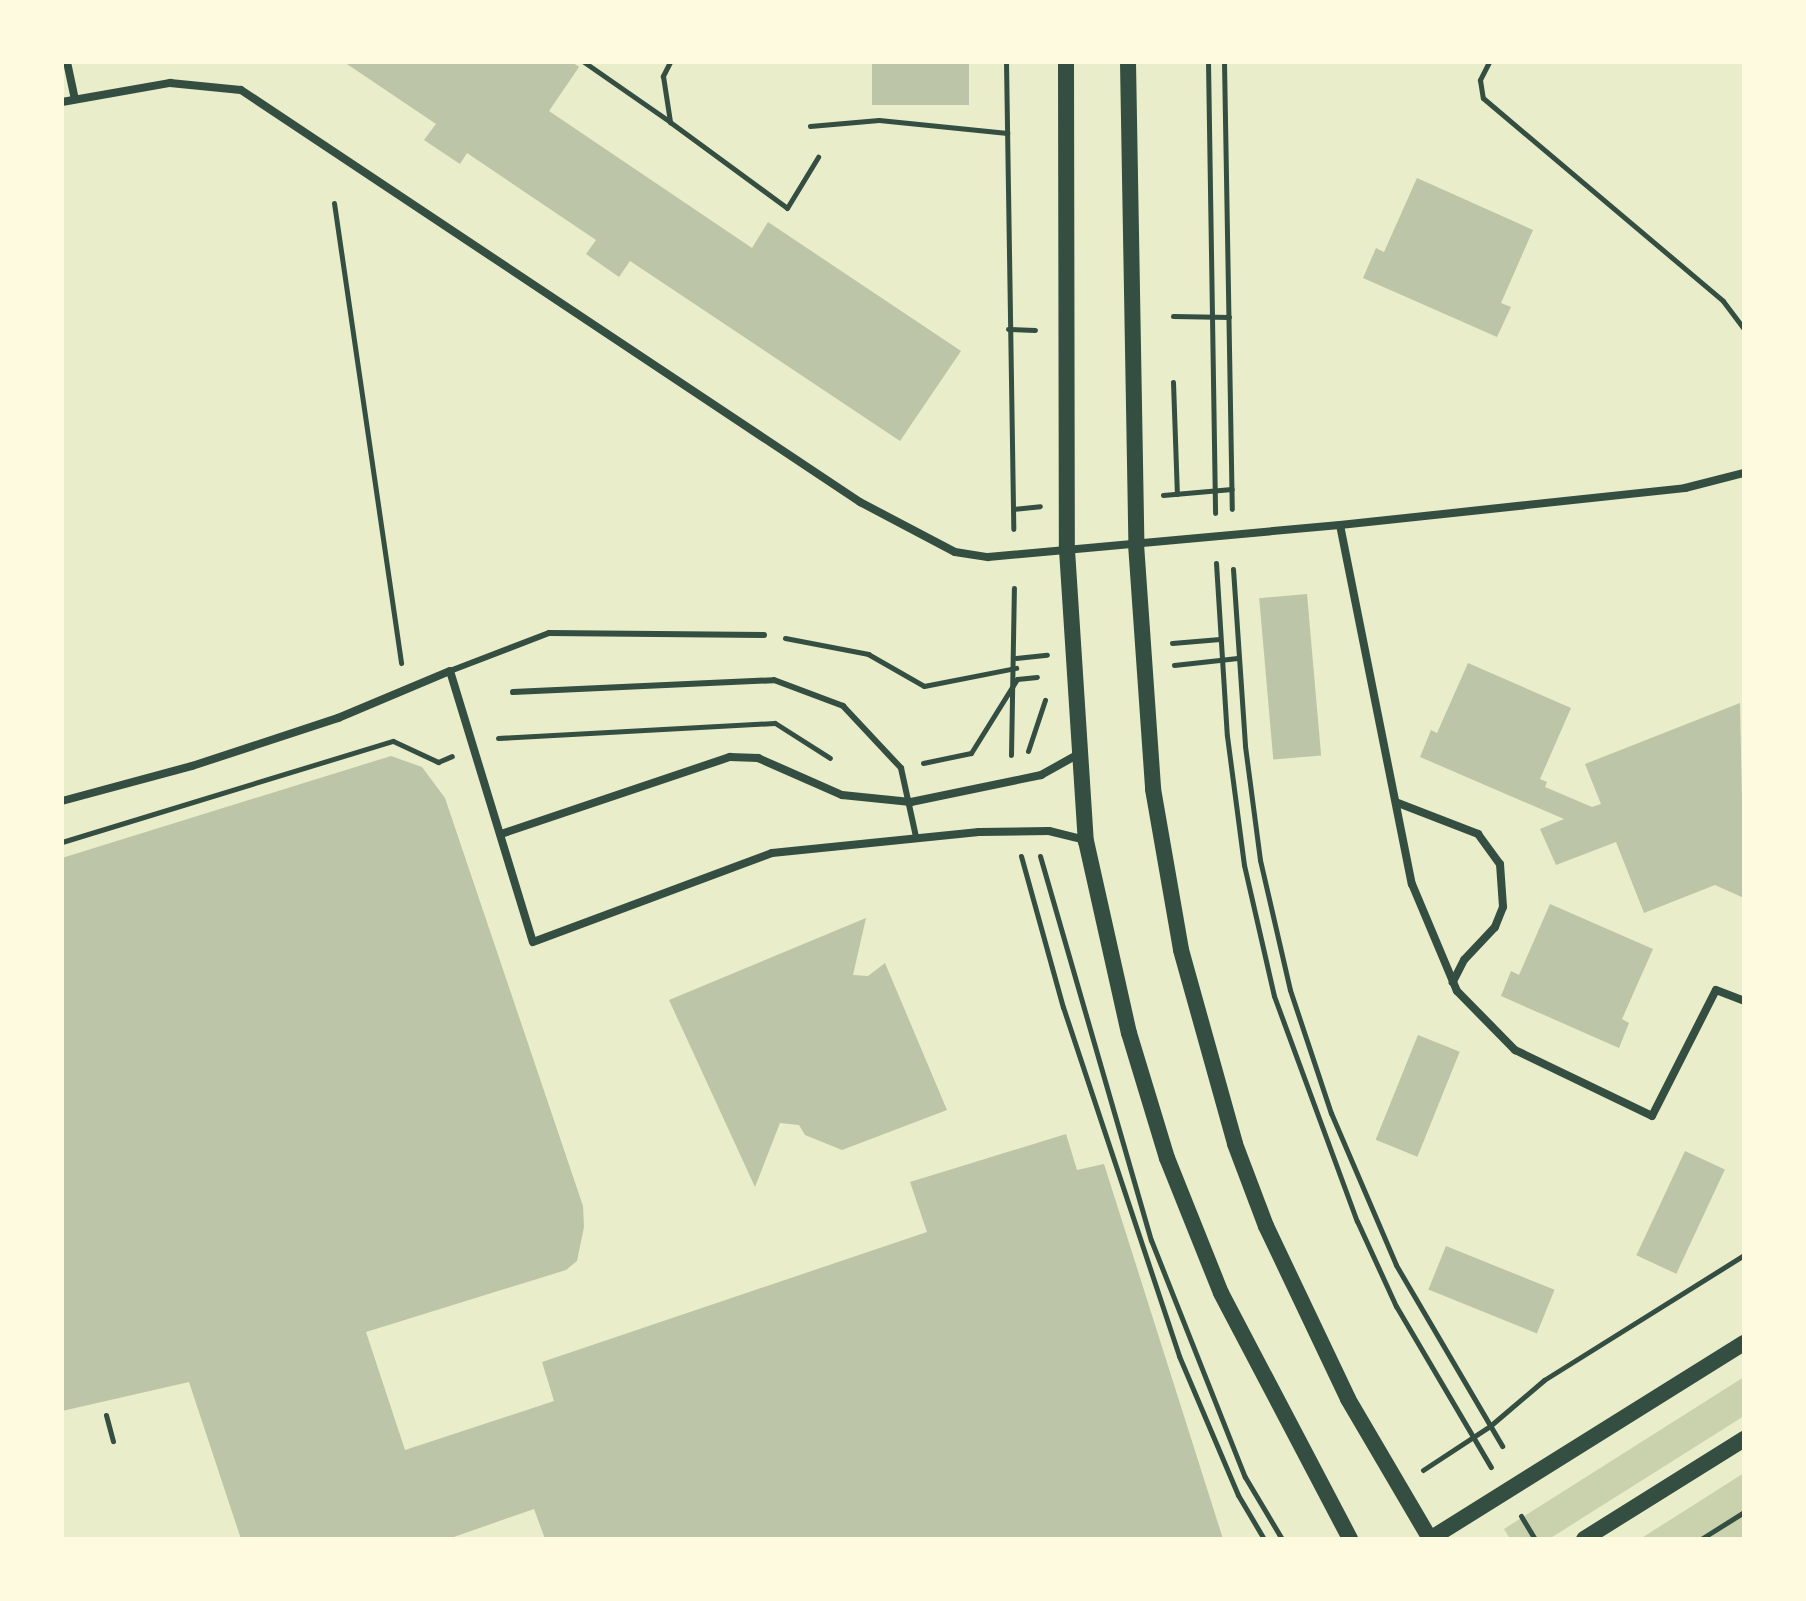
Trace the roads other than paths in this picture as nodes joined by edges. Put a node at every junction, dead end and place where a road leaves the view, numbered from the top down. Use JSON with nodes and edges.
{"nodes":[{"id":1,"x":67,"y":62,"type":"edge"},
{"id":2,"x":1066,"y":62,"type":"edge"},
{"id":3,"x":1128,"y":62,"type":"edge"},
{"id":4,"x":75,"y":99,"type":"junction"},
{"id":5,"x":62,"y":102,"type":"edge"},
{"id":6,"x":1744,"y":473,"type":"edge"},
{"id":7,"x":1340,"y":525,"type":"junction"},
{"id":8,"x":1136,"y":544,"type":"junction"},
{"id":9,"x":1067,"y":550,"type":"junction"},
{"id":10,"x":764,"y":635,"type":"road end"},
{"id":11,"x":450,"y":671,"type":"junction"},
{"id":12,"x":513,"y":692,"type":"dead end"},
{"id":13,"x":1077,"y":755,"type":"junction"},
{"id":14,"x":62,"y":801,"type":"edge"},
{"id":15,"x":911,"y":802,"type":"junction"},
{"id":16,"x":1398,"y":803,"type":"junction"},
{"id":17,"x":501,"y":834,"type":"junction"},
{"id":18,"x":916,"y":837,"type":"junction"},
{"id":19,"x":1086,"y":841,"type":"junction"},
{"id":20,"x":1453,"y":982,"type":"junction"},
{"id":21,"x":1744,"y":1001,"type":"edge"},
{"id":22,"x":1744,"y":1343,"type":"edge"},
{"id":23,"x":1744,"y":1439,"type":"edge"},
{"id":24,"x":1350,"y":1539,"type":"edge"},
{"id":25,"x":1430,"y":1539,"type":"edge"},
{"id":26,"x":1584,"y":1539,"type":"edge"}],
"edges":[{"from":1,"to":4,"type":"street"},
{"from":2,"to":9,"type":"main road"},
{"from":3,"to":8,"type":"main road"},
{"from":4,"to":5,"type":"street"},
{"from":4,"to":9,"type":"street"},
{"from":6,"to":7,"type":"street"},
{"from":7,"to":8,"type":"street"},
{"from":7,"to":16,"type":"street"},
{"from":8,"to":9,"type":"street"},
{"from":8,"to":25,"type":"main road"},
{"from":9,"to":13,"type":"main road"},
{"from":10,"to":11,"type":"lane"},
{"from":11,"to":14,"type":"street"},
{"from":11,"to":17,"type":"street"},
{"from":12,"to":15,"type":"lane"},
{"from":13,"to":15,"type":"street"},
{"from":13,"to":19,"type":"main road"},
{"from":15,"to":17,"type":"street"},
{"from":15,"to":18,"type":"lane"},
{"from":16,"to":20,"type":"street"},
{"from":16,"to":20,"type":"street"},
{"from":17,"to":18,"type":"street"},
{"from":18,"to":19,"type":"street"},
{"from":19,"to":24,"type":"main road"},
{"from":20,"to":21,"type":"street"},
{"from":22,"to":25,"type":"main road"},
{"from":23,"to":26,"type":"main road"}]}
